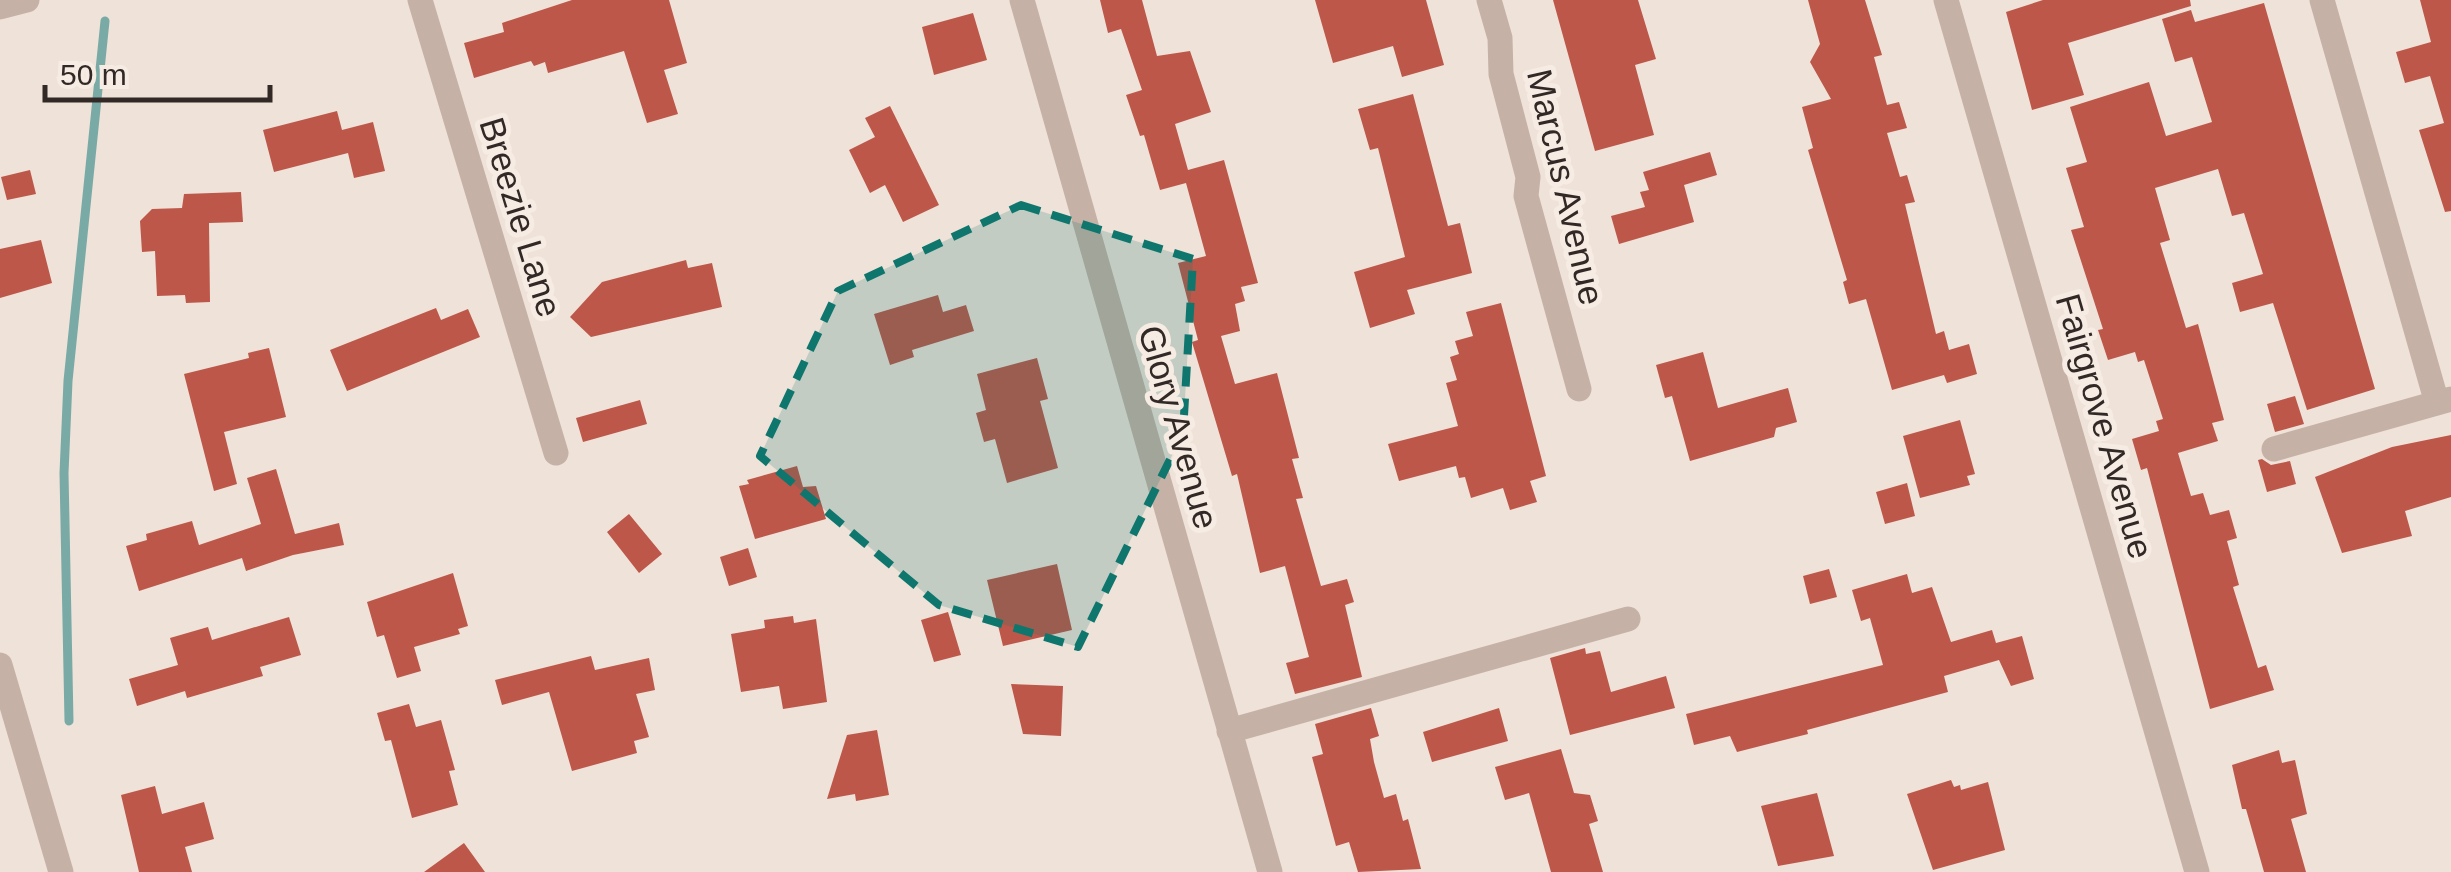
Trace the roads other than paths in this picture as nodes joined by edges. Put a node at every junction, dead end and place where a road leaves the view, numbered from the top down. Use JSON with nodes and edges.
{"nodes":[{"id":1,"x":27,"y":0,"type":"edge"},
{"id":2,"x":420,"y":0,"type":"edge"},
{"id":3,"x":1022,"y":0,"type":"edge"},
{"id":4,"x":1489,"y":0,"type":"edge"},
{"id":5,"x":1946,"y":0,"type":"edge"},
{"id":6,"x":2322,"y":0,"type":"edge"},
{"id":7,"x":0,"y":8,"type":"edge"},
{"id":8,"x":1578,"y":389,"type":"dead end"},
{"id":9,"x":2444,"y":401,"type":"edge"},
{"id":10,"x":2274,"y":449,"type":"dead end"},
{"id":11,"x":556,"y":454,"type":"dead end"},
{"id":12,"x":1628,"y":618,"type":"dead end"},
{"id":13,"x":0,"y":665,"type":"edge"},
{"id":14,"x":1230,"y":731,"type":"junction"},
{"id":15,"x":61,"y":872,"type":"edge"},
{"id":16,"x":1270,"y":872,"type":"edge"},
{"id":17,"x":2197,"y":872,"type":"edge"}],
"edges":[{"from":1,"to":7,"type":"street"},
{"from":2,"to":11,"type":"street","name":"Breezie Lane"},
{"from":3,"to":14,"type":"street","name":"Glory Avenue"},
{"from":4,"to":8,"type":"street","name":"Marcus Avenue"},
{"from":5,"to":17,"type":"street","name":"Fairgrove Avenue"},
{"from":6,"to":9,"type":"street"},
{"from":9,"to":10,"type":"street"},
{"from":12,"to":14,"type":"street"},
{"from":13,"to":15,"type":"street"},
{"from":14,"to":16,"type":"street","name":"Glory Avenue"}]}
